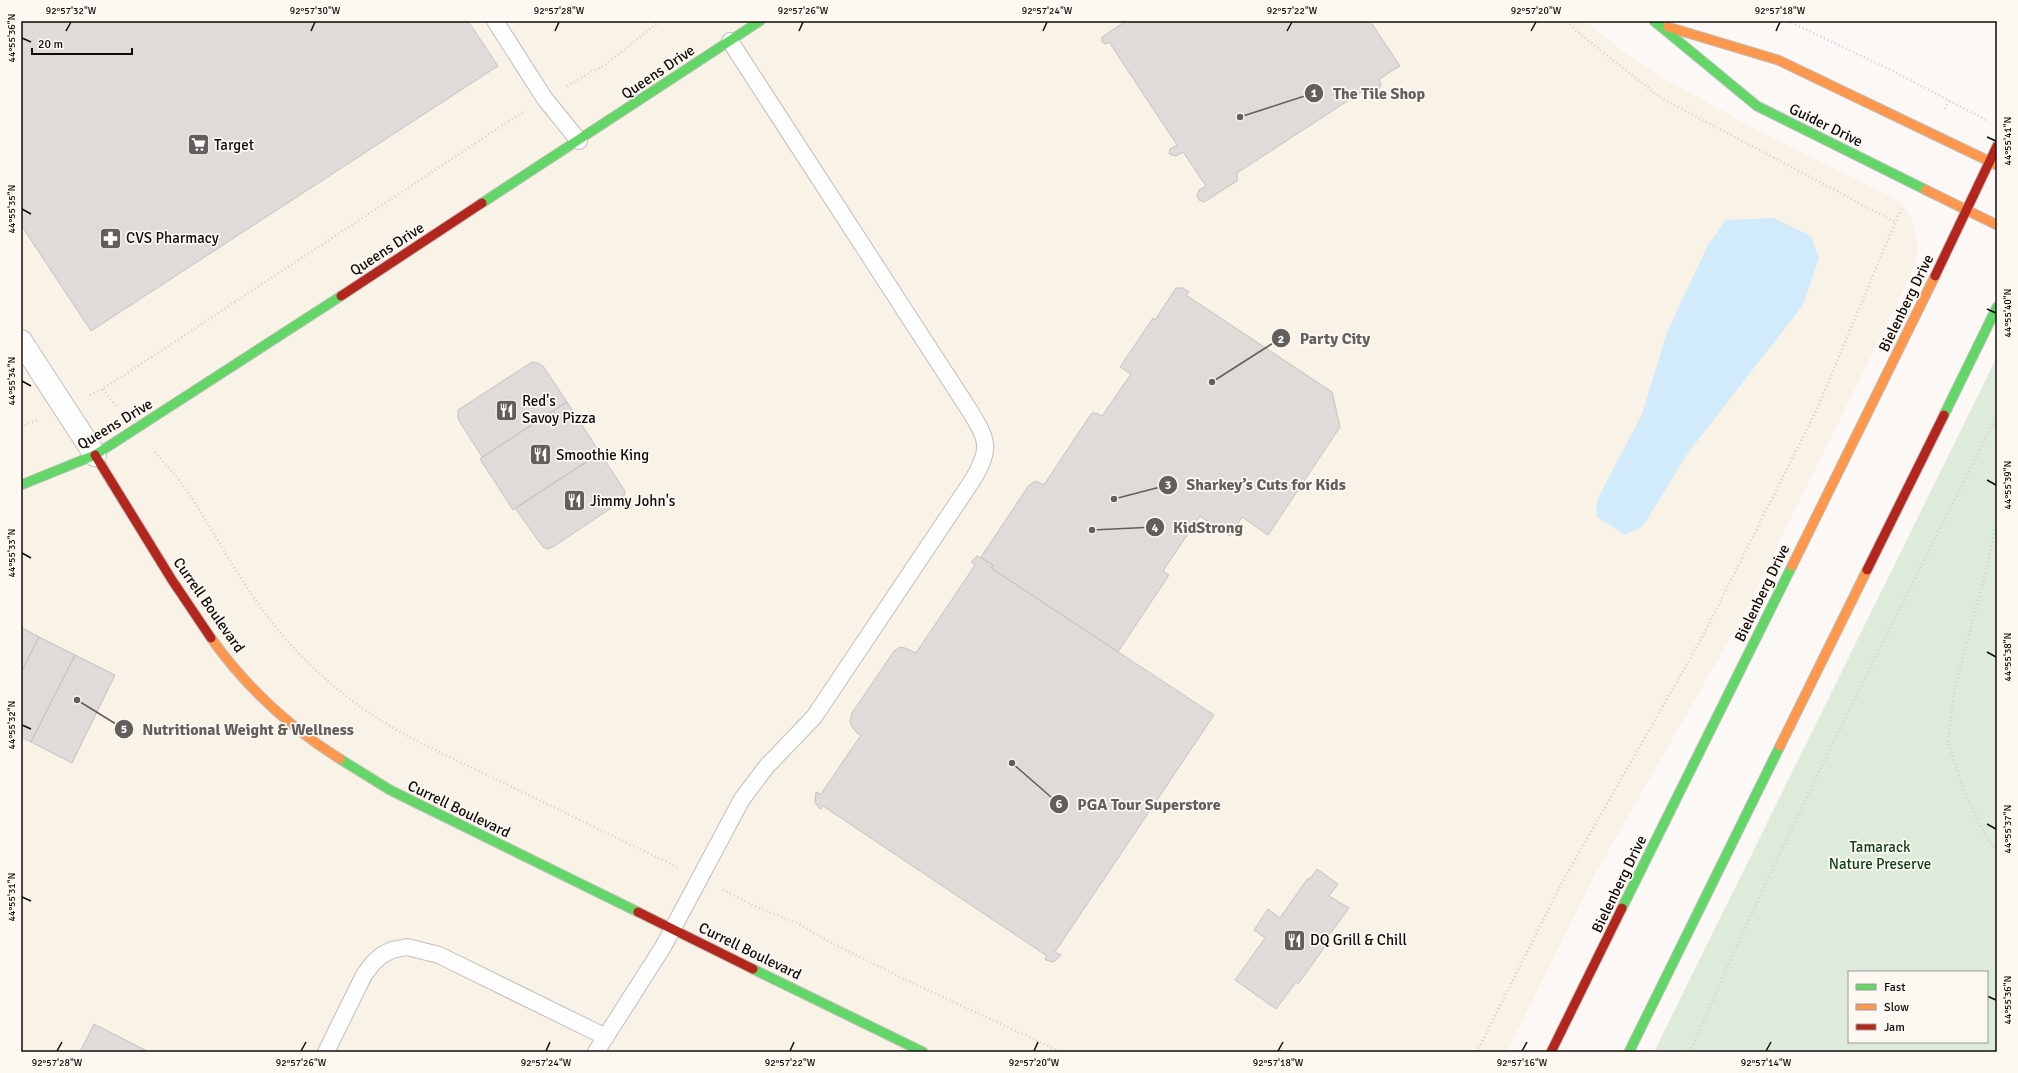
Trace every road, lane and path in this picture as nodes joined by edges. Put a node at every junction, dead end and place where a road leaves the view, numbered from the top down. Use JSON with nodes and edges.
{"nodes":[{"id":1,"x":495,"y":21,"type":"edge"},
{"id":2,"x":660,"y":21,"type":"edge"},
{"id":3,"x":760,"y":21,"type":"edge"},
{"id":4,"x":1568,"y":21,"type":"edge"},
{"id":5,"x":1788,"y":21,"type":"edge"},
{"id":6,"x":1656,"y":23,"type":"edge"},
{"id":7,"x":730,"y":41,"type":"junction"},
{"id":8,"x":581,"y":78,"type":"dead end"},
{"id":9,"x":1949,"y":101,"type":"junction"},
{"id":10,"x":513,"y":118,"type":"dead end"},
{"id":11,"x":1990,"y":122,"type":"dead end"},
{"id":12,"x":1934,"y":135,"type":"junction"},
{"id":13,"x":579,"y":141,"type":"junction"},
{"id":14,"x":1997,"y":146,"type":"edge"},
{"id":15,"x":1993,"y":163,"type":"edge"},
{"id":16,"x":1912,"y":183,"type":"junction"},
{"id":17,"x":1966,"y":209,"type":"junction"},
{"id":18,"x":1895,"y":222,"type":"junction"},
{"id":19,"x":1997,"y":224,"type":"edge"},
{"id":20,"x":1997,"y":307,"type":"edge"},
{"id":21,"x":21,"y":341,"type":"edge"},
{"id":22,"x":103,"y":389,"type":"dead end"},
{"id":23,"x":1997,"y":416,"type":"edge"},
{"id":24,"x":95,"y":455,"type":"junction"},
{"id":25,"x":179,"y":480,"type":"dead end"},
{"id":26,"x":21,"y":485,"type":"edge"},
{"id":27,"x":1997,"y":518,"type":"edge"},
{"id":28,"x":1997,"y":851,"type":"edge"},
{"id":29,"x":664,"y":861,"type":"dead end"},
{"id":30,"x":727,"y":892,"type":"dead end"},
{"id":31,"x":673,"y":929,"type":"junction"},
{"id":32,"x":606,"y":1038,"type":"junction"},
{"id":33,"x":326,"y":1052,"type":"edge"},
{"id":34,"x":596,"y":1052,"type":"edge"},
{"id":35,"x":924,"y":1052,"type":"edge"},
{"id":36,"x":1061,"y":1052,"type":"edge"},
{"id":37,"x":1477,"y":1052,"type":"edge"},
{"id":38,"x":1552,"y":1052,"type":"edge"},
{"id":39,"x":1629,"y":1052,"type":"edge"},
{"id":40,"x":1690,"y":1052,"type":"edge"}],
"edges":[{"from":1,"to":13,"type":"lane"},
{"from":2,"to":8,"type":"path"},
{"from":3,"to":7,"type":"street","name":"Queens Drive"},
{"from":4,"to":18,"type":"path"},
{"from":5,"to":9,"type":"path"},
{"from":6,"to":12,"type":"street","name":"Guider Drive"},
{"from":6,"to":16,"type":"street","name":"Guider Drive"},
{"from":7,"to":13,"type":"street","name":"Queens Drive"},
{"from":7,"to":31,"type":"lane"},
{"from":9,"to":11,"type":"path"},
{"from":9,"to":12,"type":"path"},
{"from":10,"to":22,"type":"path"},
{"from":12,"to":15,"type":"street","name":"Guider Drive"},
{"from":13,"to":24,"type":"street","name":"Queens Drive"},
{"from":14,"to":15,"type":"street","name":"Bielenberg Drive"},
{"from":15,"to":17,"type":"street","name":"Bielenberg Drive"},
{"from":16,"to":17,"type":"street","name":"Guider Drive"},
{"from":16,"to":18,"type":"path"},
{"from":17,"to":19,"type":"street","name":"Guider Drive"},
{"from":17,"to":38,"type":"street","name":"Bielenberg Drive"},
{"from":18,"to":37,"type":"path"},
{"from":20,"to":39,"type":"street"},
{"from":21,"to":24,"type":"street"},
{"from":23,"to":40,"type":"path"},
{"from":24,"to":26,"type":"street","name":"Queens Drive"},
{"from":24,"to":31,"type":"street","name":"Currell Boulevard"},
{"from":25,"to":29,"type":"path"},
{"from":27,"to":28,"type":"path"},
{"from":30,"to":36,"type":"path"},
{"from":31,"to":32,"type":"lane"},
{"from":31,"to":35,"type":"street","name":"Currell Boulevard"},
{"from":32,"to":33,"type":"lane"},
{"from":32,"to":34,"type":"lane"}]}
